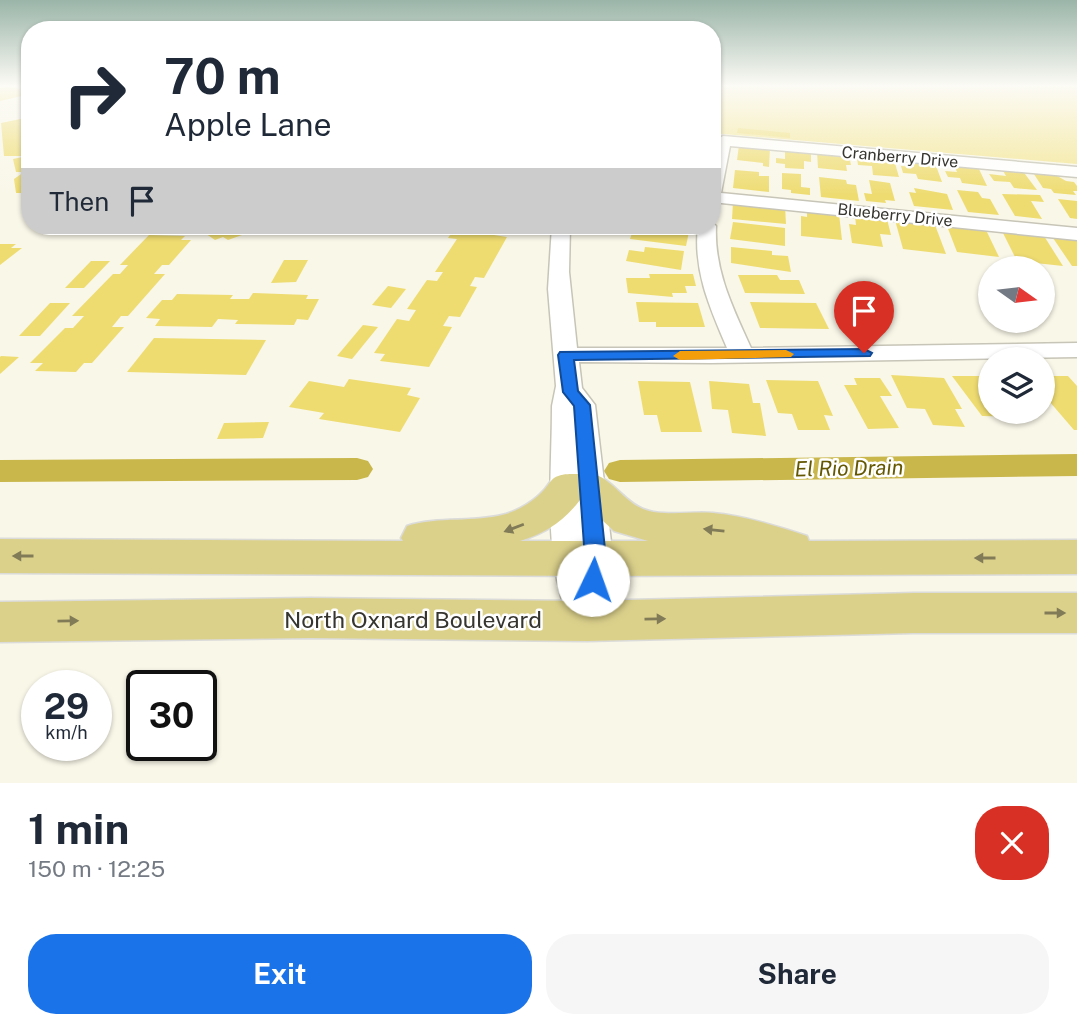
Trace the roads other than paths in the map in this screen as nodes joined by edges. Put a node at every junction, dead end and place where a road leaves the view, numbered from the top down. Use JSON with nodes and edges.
{"nodes":[{"id":1,"x":721,"y":151,"type":"edge"},
{"id":2,"x":1077,"y":172,"type":"edge"},
{"id":3,"x":721,"y":196,"type":"edge"},
{"id":4,"x":1077,"y":234,"type":"edge"},
{"id":5,"x":560,"y":235,"type":"edge"},
{"id":6,"x":707,"y":235,"type":"edge"},
{"id":7,"x":1077,"y":350,"type":"edge"},
{"id":8,"x":566,"y":355,"type":"junction"},
{"id":9,"x":742,"y":355,"type":"junction"},
{"id":10,"x":579,"y":488,"type":"junction"},
{"id":11,"x":140,"y":555,"type":"junction"},
{"id":12,"x":0,"y":556,"type":"edge"},
{"id":13,"x":1077,"y":557,"type":"edge"},
{"id":14,"x":582,"y":559,"type":"junction"},
{"id":15,"x":828,"y":559,"type":"junction"},
{"id":16,"x":1077,"y":613,"type":"edge"},
{"id":17,"x":587,"y":621,"type":"junction"},
{"id":18,"x":0,"y":622,"type":"edge"}],
"edges":[{"from":1,"to":2,"type":"street","name":"Cranberry Drive"},
{"from":3,"to":4,"type":"street","name":"Blueberry Drive"},
{"from":5,"to":8,"type":"street"},
{"from":6,"to":9,"type":"street"},
{"from":7,"to":9,"type":"street"},
{"from":8,"to":9,"type":"street"},
{"from":8,"to":10,"type":"street"},
{"from":10,"to":11,"type":"main road","one_way":true},
{"from":10,"to":14,"type":"street"},
{"from":15,"to":10,"type":"main road","one_way":true},
{"from":11,"to":12,"type":"main road","one_way":true},
{"from":11,"to":14,"type":"main road"},
{"from":13,"to":15,"type":"main road","one_way":true},
{"from":14,"to":15,"type":"main road"},
{"from":14,"to":17,"type":"street"},
{"from":17,"to":16,"type":"main road","name":"North Oxnard Boulevard","one_way":true},
{"from":18,"to":17,"type":"main road","name":"North Oxnard Boulevard","one_way":true}]}
